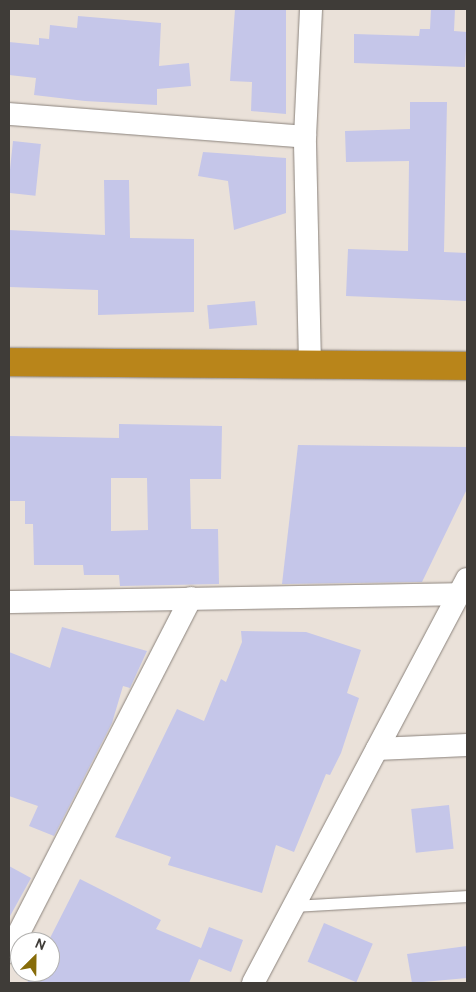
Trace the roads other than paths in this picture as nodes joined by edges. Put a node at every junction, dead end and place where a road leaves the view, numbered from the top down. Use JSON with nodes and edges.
{"nodes":[{"id":1,"x":311,"y":9,"type":"edge"},
{"id":2,"x":9,"y":114,"type":"edge"},
{"id":3,"x":305,"y":136,"type":"junction"},
{"id":4,"x":9,"y":362,"type":"edge"},
{"id":5,"x":310,"y":364,"type":"junction"},
{"id":6,"x":467,"y":366,"type":"edge"},
{"id":7,"x":463,"y":586,"type":"edge"},
{"id":8,"x":191,"y":598,"type":"junction"},
{"id":9,"x":9,"y":602,"type":"edge"},
{"id":10,"x":467,"y":746,"type":"edge"},
{"id":11,"x":377,"y":749,"type":"junction"},
{"id":12,"x":467,"y":896,"type":"edge"},
{"id":13,"x":294,"y":906,"type":"junction"},
{"id":14,"x":9,"y":952,"type":"edge"},
{"id":15,"x":253,"y":983,"type":"edge"}],
"edges":[{"from":1,"to":3,"type":"street"},
{"from":2,"to":3,"type":"street"},
{"from":3,"to":5,"type":"street"},
{"from":4,"to":5,"type":"highway"},
{"from":5,"to":6,"type":"highway"},
{"from":7,"to":8,"type":"street"},
{"from":7,"to":11,"type":"street"},
{"from":8,"to":9,"type":"street"},
{"from":8,"to":14,"type":"street"},
{"from":10,"to":11,"type":"street"},
{"from":11,"to":13,"type":"street"},
{"from":12,"to":13,"type":"lane"},
{"from":13,"to":15,"type":"street"}]}
